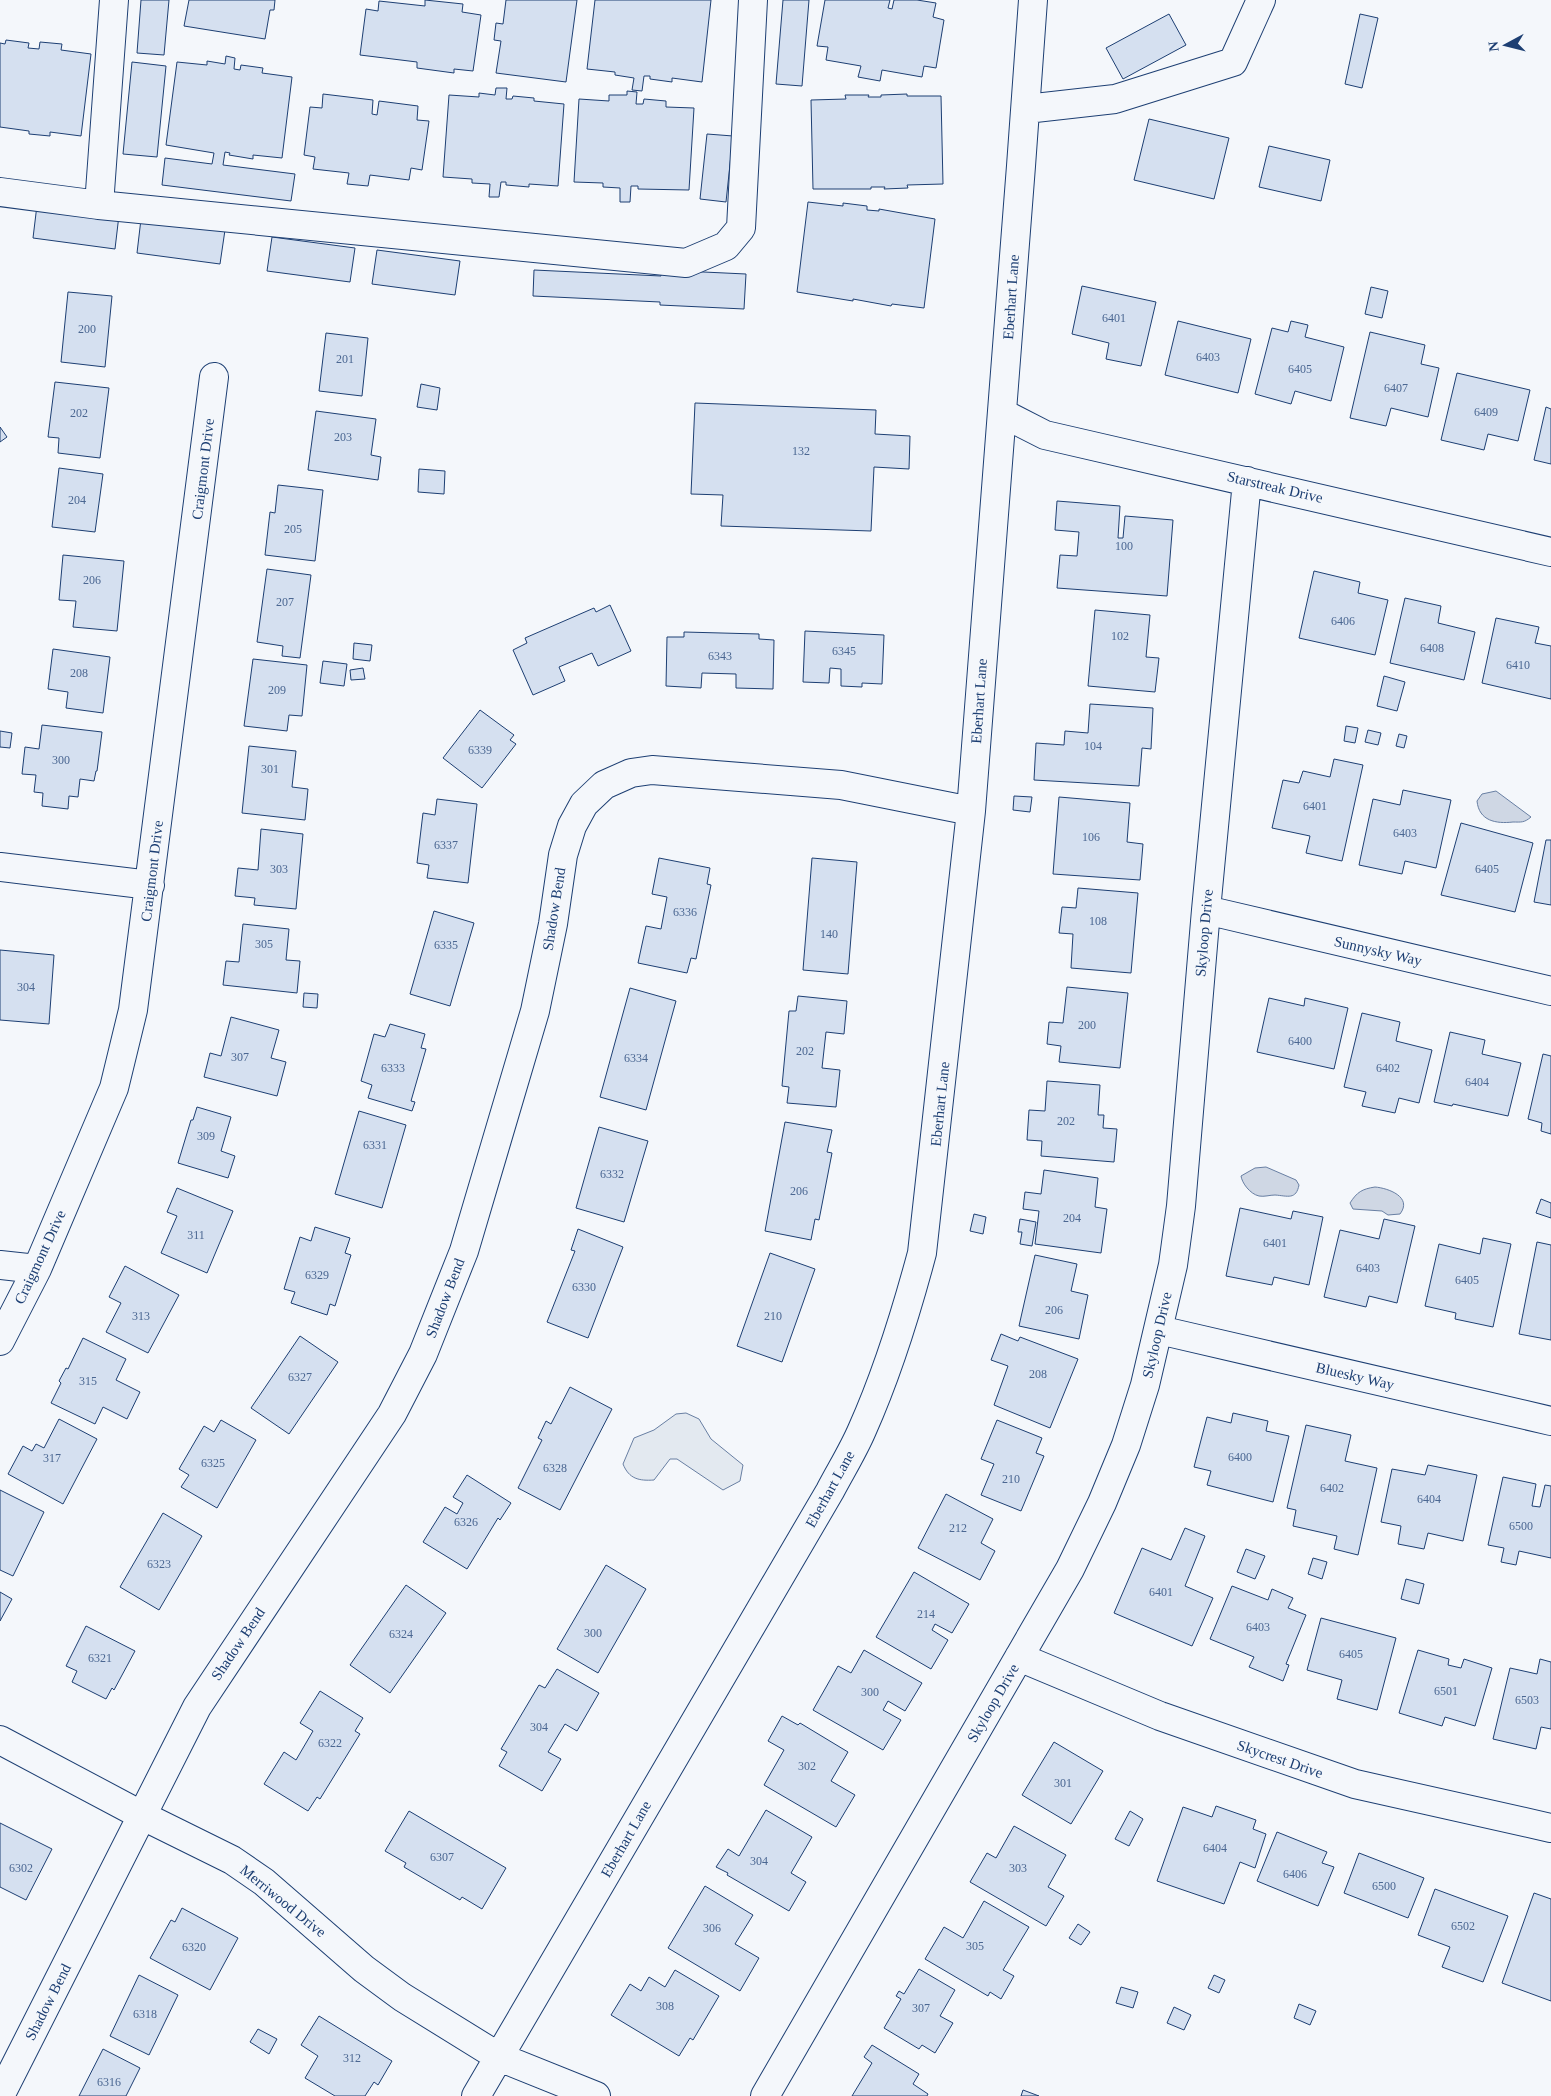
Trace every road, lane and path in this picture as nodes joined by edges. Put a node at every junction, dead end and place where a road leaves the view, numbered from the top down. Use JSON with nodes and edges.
{"nodes":[{"id":1,"x":114,"y":0,"type":"edge"},
{"id":2,"x":753,"y":0,"type":"edge"},
{"id":3,"x":1032,"y":0,"type":"edge"},
{"id":4,"x":1261,"y":0,"type":"edge"},
{"id":5,"x":1026,"y":109,"type":"junction"},
{"id":6,"x":0,"y":192,"type":"edge"},
{"id":7,"x":100,"y":205,"type":"junction"},
{"id":8,"x":214,"y":377,"type":"dead end"},
{"id":9,"x":1002,"y":413,"type":"junction"},
{"id":10,"x":1247,"y":481,"type":"junction"},
{"id":11,"x":1551,"y":552,"type":"edge"},
{"id":12,"x":971,"y":811,"type":"junction"},
{"id":13,"x":0,"y":867,"type":"edge"},
{"id":14,"x":150,"y":885,"type":"junction"},
{"id":15,"x":1206,"y":910,"type":"junction"},
{"id":16,"x":1551,"y":991,"type":"edge"},
{"id":17,"x":0,"y":1265,"type":"edge"},
{"id":18,"x":37,"y":1269,"type":"junction"},
{"id":19,"x":1159,"y":1330,"type":"junction"},
{"id":20,"x":0,"y":1341,"type":"edge"},
{"id":21,"x":1551,"y":1421,"type":"edge"},
{"id":22,"x":1019,"y":1657,"type":"junction"},
{"id":23,"x":0,"y":1740,"type":"edge"},
{"id":24,"x":142,"y":1816,"type":"junction"},
{"id":25,"x":1551,"y":1828,"type":"edge"},
{"id":26,"x":499,"y":2056,"type":"junction"},
{"id":27,"x":0,"y":2096,"type":"edge"},
{"id":28,"x":476,"y":2096,"type":"edge"},
{"id":29,"x":596,"y":2096,"type":"edge"},
{"id":30,"x":765,"y":2096,"type":"edge"}],
"edges":[{"from":1,"to":7,"type":"street"},
{"from":2,"to":7,"type":"street"},
{"from":3,"to":5,"type":"street","name":"Eberhart Lane"},
{"from":4,"to":5,"type":"street"},
{"from":5,"to":9,"type":"street","name":"Eberhart Lane"},
{"from":6,"to":7,"type":"street"},
{"from":8,"to":14,"type":"street","name":"Craigmont Drive"},
{"from":9,"to":10,"type":"street","name":"Starstreak Drive"},
{"from":9,"to":12,"type":"street","name":"Eberhart Lane"},
{"from":10,"to":11,"type":"street","name":"Starstreak Drive"},
{"from":10,"to":15,"type":"street","name":"Skyloop Drive"},
{"from":12,"to":24,"type":"street","name":"Shadow Bend"},
{"from":12,"to":26,"type":"street","name":"Eberhart Lane"},
{"from":13,"to":14,"type":"street"},
{"from":14,"to":18,"type":"street","name":"Craigmont Drive"},
{"from":15,"to":16,"type":"street","name":"Sunnysky Way"},
{"from":15,"to":19,"type":"street","name":"Skyloop Drive"},
{"from":17,"to":18,"type":"street"},
{"from":18,"to":20,"type":"street","name":"Craigmont Drive"},
{"from":19,"to":21,"type":"street","name":"Bluesky Way"},
{"from":19,"to":22,"type":"street","name":"Skyloop Drive"},
{"from":22,"to":25,"type":"street","name":"Skycrest Drive"},
{"from":22,"to":30,"type":"street","name":"Skyloop Drive"},
{"from":23,"to":24,"type":"street","name":"Merriwood Drive"},
{"from":24,"to":26,"type":"street","name":"Merriwood Drive"},
{"from":24,"to":27,"type":"street","name":"Shadow Bend"},
{"from":26,"to":28,"type":"street","name":"Eberhart Lane"},
{"from":26,"to":29,"type":"street","name":"Merriwood Drive"}]}
